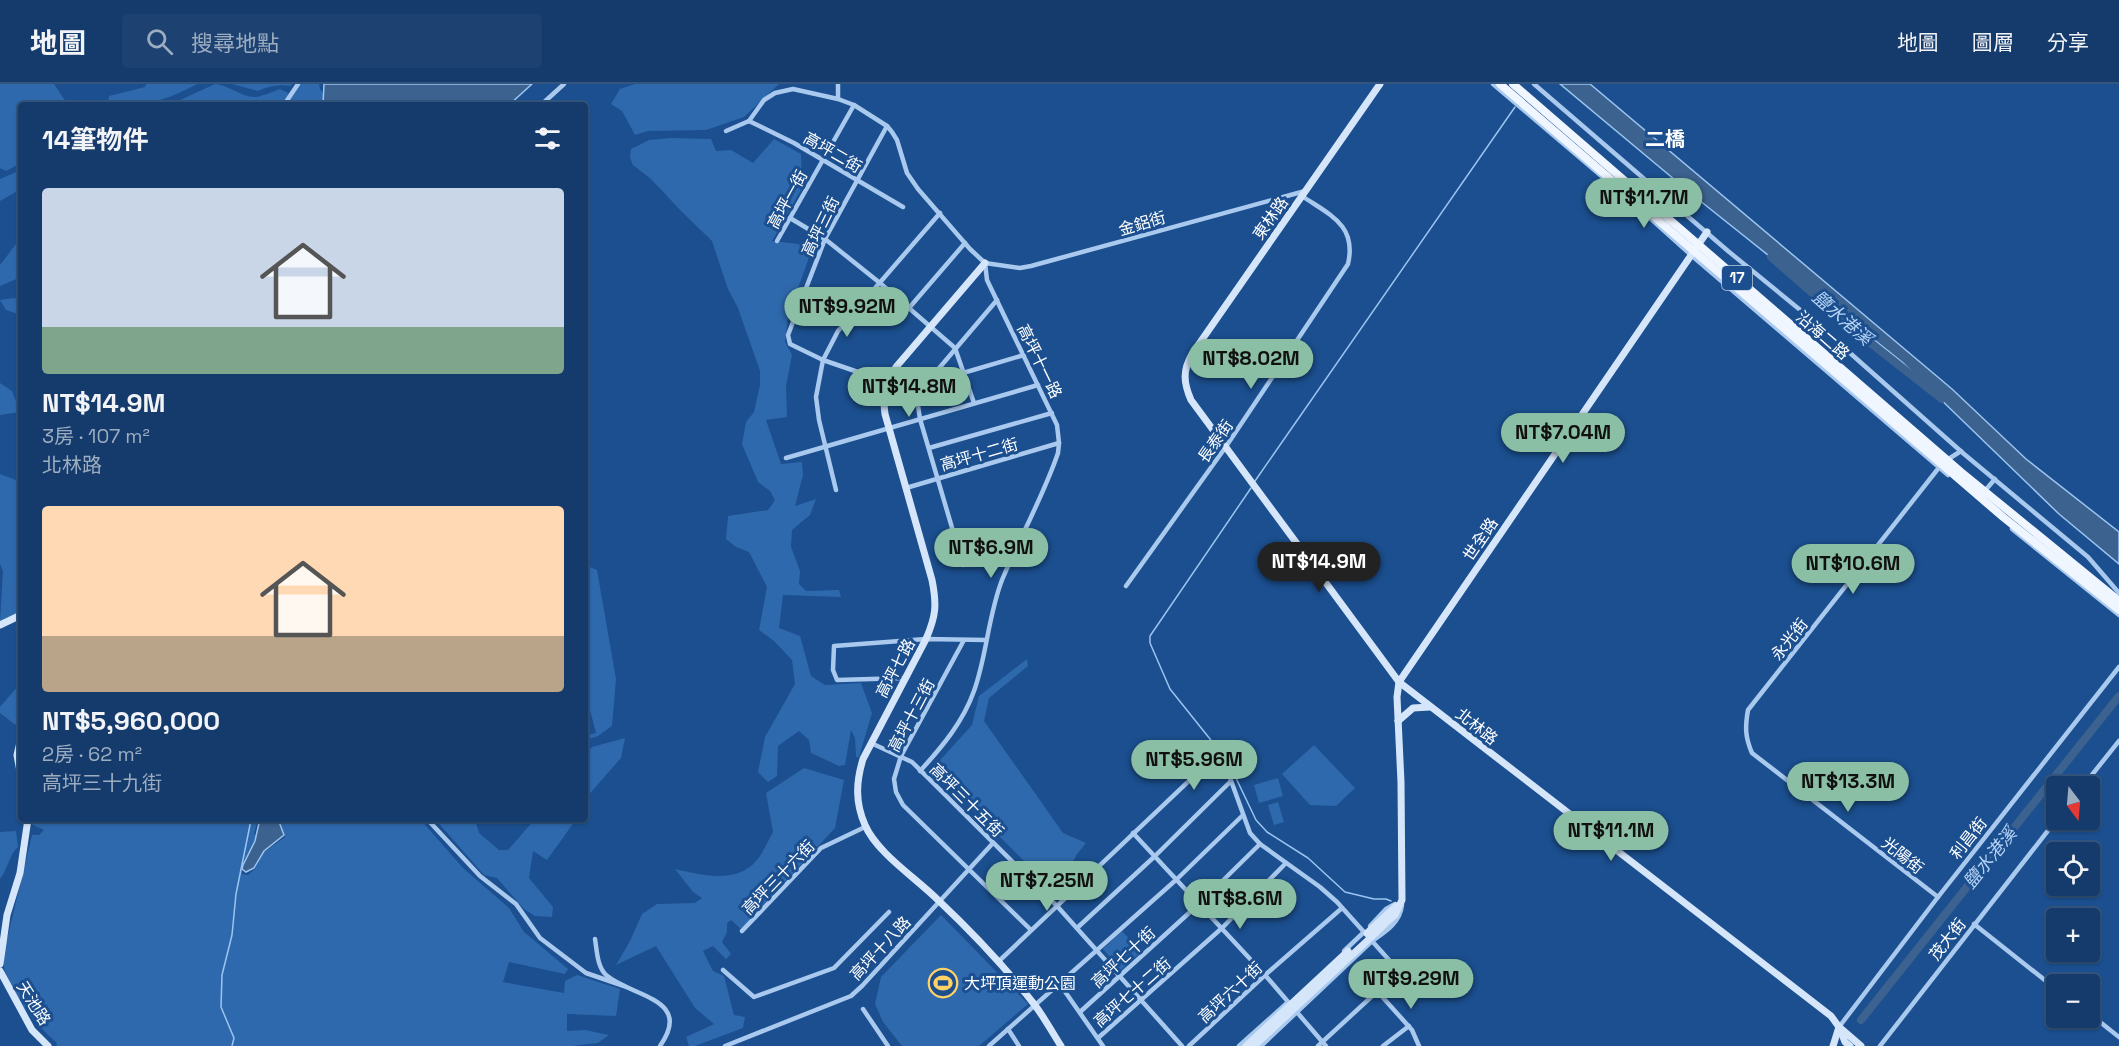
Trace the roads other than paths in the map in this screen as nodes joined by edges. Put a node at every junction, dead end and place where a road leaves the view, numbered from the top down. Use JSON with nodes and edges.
{"nodes":[{"id":1,"x":298,"y":84,"type":"edge"},
{"id":2,"x":564,"y":84,"type":"edge"},
{"id":3,"x":838,"y":84,"type":"edge"},
{"id":4,"x":1380,"y":84,"type":"edge"},
{"id":5,"x":1493,"y":84,"type":"edge"},
{"id":6,"x":1500,"y":84,"type":"edge"},
{"id":7,"x":1513,"y":84,"type":"edge"},
{"id":8,"x":1534,"y":84,"type":"edge"},
{"id":9,"x":838,"y":99,"type":"junction"},
{"id":10,"x":286,"y":102,"type":"edge"},
{"id":11,"x":544,"y":102,"type":"edge"},
{"id":12,"x":854,"y":105,"type":"junction"},
{"id":13,"x":1538,"y":111,"type":"junction"},
{"id":14,"x":749,"y":122,"type":"junction"},
{"id":15,"x":887,"y":126,"type":"junction"},
{"id":16,"x":726,"y":130,"type":"dead end"},
{"id":17,"x":822,"y":161,"type":"junction"},
{"id":18,"x":1636,"y":171,"type":"junction"},
{"id":19,"x":856,"y":179,"type":"junction"},
{"id":20,"x":1648,"y":182,"type":"junction"},
{"id":21,"x":1621,"y":188,"type":"junction"},
{"id":22,"x":1303,"y":194,"type":"junction"},
{"id":23,"x":1634,"y":198,"type":"junction"},
{"id":24,"x":903,"y":207,"type":"dead end"},
{"id":25,"x":940,"y":213,"type":"junction"},
{"id":26,"x":790,"y":218,"type":"junction"},
{"id":27,"x":1707,"y":232,"type":"junction"},
{"id":28,"x":825,"y":239,"type":"junction"},
{"id":29,"x":777,"y":241,"type":"dead end"},
{"id":30,"x":965,"y":243,"type":"junction"},
{"id":31,"x":1694,"y":251,"type":"junction"},
{"id":32,"x":985,"y":263,"type":"junction"},
{"id":33,"x":880,"y":283,"type":"junction"},
{"id":34,"x":997,"y":300,"type":"junction"},
{"id":35,"x":909,"y":308,"type":"junction"},
{"id":36,"x":930,"y":326,"type":"junction"},
{"id":37,"x":955,"y":348,"type":"junction"},
{"id":38,"x":1024,"y":355,"type":"junction"},
{"id":39,"x":823,"y":360,"type":"junction"},
{"id":40,"x":1185,"y":370,"type":"joint"},
{"id":41,"x":963,"y":373,"type":"junction"},
{"id":42,"x":887,"y":382,"type":"junction"},
{"id":43,"x":1038,"y":385,"type":"junction"},
{"id":44,"x":974,"y":404,"type":"junction"},
{"id":45,"x":1052,"y":413,"type":"junction"},
{"id":46,"x":920,"y":419,"type":"junction"},
{"id":47,"x":888,"y":428,"type":"junction"},
{"id":48,"x":1059,"y":443,"type":"junction"},
{"id":49,"x":825,"y":447,"type":"junction"},
{"id":50,"x":929,"y":448,"type":"junction"},
{"id":51,"x":1225,"y":448,"type":"junction"},
{"id":52,"x":1961,"y":451,"type":"junction"},
{"id":53,"x":786,"y":458,"type":"dead end"},
{"id":54,"x":1943,"y":463,"type":"junction"},
{"id":55,"x":938,"y":479,"type":"junction"},
{"id":56,"x":1995,"y":479,"type":"junction"},
{"id":57,"x":906,"y":488,"type":"junction"},
{"id":58,"x":837,"y":490,"type":"dead end"},
{"id":59,"x":1980,"y":496,"type":"junction"},
{"id":60,"x":963,"y":565,"type":"dead end"},
{"id":61,"x":1126,"y":586,"type":"dead end"},
{"id":62,"x":2119,"y":593,"type":"edge"},
{"id":63,"x":2119,"y":601,"type":"edge"},
{"id":64,"x":2119,"y":610,"type":"edge"},
{"id":65,"x":2119,"y":615,"type":"edge"},
{"id":66,"x":18,"y":616,"type":"edge"},
{"id":67,"x":0,"y":625,"type":"edge"},
{"id":68,"x":926,"y":639,"type":"junction"},
{"id":69,"x":964,"y":640,"type":"junction"},
{"id":70,"x":986,"y":640,"type":"junction"},
{"id":71,"x":2119,"y":667,"type":"edge"},
{"id":72,"x":906,"y":678,"type":"junction"},
{"id":73,"x":1399,"y":682,"type":"junction"},
{"id":74,"x":1430,"y":707,"type":"junction"},
{"id":75,"x":1398,"y":721,"type":"junction"},
{"id":76,"x":1745,"y":739,"type":"joint"},
{"id":77,"x":2119,"y":741,"type":"edge"},
{"id":78,"x":871,"y":743,"type":"junction"},
{"id":79,"x":901,"y":756,"type":"junction"},
{"id":80,"x":920,"y":771,"type":"junction"},
{"id":81,"x":2091,"y":776,"type":"edge"},
{"id":82,"x":1231,"y":781,"type":"junction"},
{"id":83,"x":1243,"y":815,"type":"junction"},
{"id":84,"x":28,"y":822,"type":"edge"},
{"id":85,"x":430,"y":822,"type":"edge"},
{"id":86,"x":865,"y":826,"type":"junction"},
{"id":87,"x":2048,"y":830,"type":"edge"},
{"id":88,"x":1133,"y":833,"type":"junction"},
{"id":89,"x":993,"y":843,"type":"junction"},
{"id":90,"x":1260,"y":844,"type":"junction"},
{"id":91,"x":1154,"y":857,"type":"junction"},
{"id":92,"x":1286,"y":863,"type":"junction"},
{"id":93,"x":969,"y":869,"type":"junction"},
{"id":94,"x":1177,"y":879,"type":"junction"},
{"id":95,"x":1938,"y":897,"type":"junction"},
{"id":96,"x":939,"y":900,"type":"junction"},
{"id":97,"x":1402,"y":900,"type":"junction"},
{"id":98,"x":1200,"y":903,"type":"junction"},
{"id":99,"x":1057,"y":906,"type":"junction"},
{"id":100,"x":1342,"y":908,"type":"junction"},
{"id":101,"x":889,"y":912,"type":"dead end"},
{"id":102,"x":1974,"y":924,"type":"junction"},
{"id":103,"x":1077,"y":928,"type":"junction"},
{"id":104,"x":1222,"y":928,"type":"junction"},
{"id":105,"x":1031,"y":930,"type":"junction"},
{"id":106,"x":742,"y":931,"type":"dead end"},
{"id":107,"x":1367,"y":937,"type":"junction"},
{"id":108,"x":595,"y":939,"type":"dead end"},
{"id":109,"x":1097,"y":949,"type":"junction"},
{"id":110,"x":998,"y":962,"type":"junction"},
{"id":111,"x":0,"y":964,"type":"edge"},
{"id":112,"x":723,"y":970,"type":"dead end"},
{"id":113,"x":0,"y":971,"type":"edge"},
{"id":114,"x":1120,"y":975,"type":"junction"},
{"id":115,"x":1266,"y":975,"type":"junction"},
{"id":116,"x":2046,"y":980,"type":"edge"},
{"id":117,"x":1059,"y":983,"type":"junction"},
{"id":118,"x":624,"y":987,"type":"junction"},
{"id":119,"x":1377,"y":992,"type":"junction"},
{"id":120,"x":1142,"y":1000,"type":"junction"},
{"id":121,"x":1035,"y":1005,"type":"junction"},
{"id":122,"x":1293,"y":1006,"type":"junction"},
{"id":123,"x":863,"y":1009,"type":"dead end"},
{"id":124,"x":1080,"y":1012,"type":"junction"},
{"id":125,"x":2100,"y":1022,"type":"edge"},
{"id":126,"x":1408,"y":1026,"type":"junction"},
{"id":127,"x":1839,"y":1027,"type":"junction"},
{"id":128,"x":1008,"y":1029,"type":"junction"},
{"id":129,"x":1836,"y":1035,"type":"junction"},
{"id":130,"x":2119,"y":1037,"type":"edge"},
{"id":131,"x":1098,"y":1038,"type":"junction"},
{"id":132,"x":1322,"y":1045,"type":"edge"},
{"id":133,"x":48,"y":1046,"type":"edge"},
{"id":134,"x":660,"y":1046,"type":"edge"},
{"id":135,"x":725,"y":1046,"type":"edge"},
{"id":136,"x":888,"y":1046,"type":"edge"},
{"id":137,"x":989,"y":1046,"type":"edge"},
{"id":138,"x":1019,"y":1046,"type":"edge"},
{"id":139,"x":1062,"y":1046,"type":"edge"},
{"id":140,"x":1103,"y":1046,"type":"edge"},
{"id":141,"x":1182,"y":1046,"type":"edge"},
{"id":142,"x":1189,"y":1046,"type":"edge"},
{"id":143,"x":1239,"y":1046,"type":"edge"},
{"id":144,"x":1246,"y":1046,"type":"edge"},
{"id":145,"x":1254,"y":1046,"type":"edge"},
{"id":146,"x":1261,"y":1046,"type":"edge"},
{"id":147,"x":1383,"y":1046,"type":"edge"},
{"id":148,"x":1419,"y":1046,"type":"edge"},
{"id":149,"x":1833,"y":1046,"type":"edge"},
{"id":150,"x":1839,"y":1046,"type":"edge"},
{"id":151,"x":1850,"y":1046,"type":"edge"},
{"id":152,"x":1861,"y":1046,"type":"edge"},
{"id":153,"x":1880,"y":1046,"type":"edge"}],
"edges":[{"from":1,"to":10,"type":"street"},
{"from":2,"to":11,"type":"street"},
{"from":3,"to":9,"type":"street"},
{"from":4,"to":22,"type":"street","name":"東林路"},
{"from":5,"to":21,"type":"street","name":"沿海二路"},
{"from":6,"to":13,"type":"main road","name":"沿海二路","number":"17"},
{"from":7,"to":13,"type":"main road","name":"沿海二路","number":"17"},
{"from":8,"to":18,"type":"street","name":"沿海二路"},
{"from":9,"to":12,"type":"street","name":"高坪十一路"},
{"from":9,"to":14,"type":"street","name":"高坪十一路"},
{"from":12,"to":15,"type":"street","name":"高坪十一路"},
{"from":12,"to":17,"type":"street","name":"高坪一街"},
{"from":13,"to":21,"type":"main road","name":"沿海二路","number":"17"},
{"from":14,"to":16,"type":"street"},
{"from":14,"to":17,"type":"street","name":"高坪二街"},
{"from":15,"to":19,"type":"street","name":"高坪三街"},
{"from":15,"to":25,"type":"street","name":"高坪十一路"},
{"from":17,"to":19,"type":"street","name":"高坪二街"},
{"from":17,"to":26,"type":"street","name":"高坪一街"},
{"from":18,"to":20,"type":"street","name":"沿海二路"},
{"from":18,"to":21,"type":"street"},
{"from":19,"to":24,"type":"street","name":"高坪二街"},
{"from":19,"to":28,"type":"street","name":"高坪三街"},
{"from":20,"to":23,"type":"street"},
{"from":20,"to":27,"type":"street","name":"沿海二路"},
{"from":21,"to":23,"type":"main road","name":"沿海二路","number":"17"},
{"from":21,"to":23,"type":"street","name":"沿海二路"},
{"from":22,"to":32,"type":"street","name":"金鋁街"},
{"from":22,"to":40,"type":"street","name":"東林路"},
{"from":22,"to":51,"type":"street","name":"長泰街"},
{"from":23,"to":31,"type":"main road","name":"沿海二路","number":"17"},
{"from":23,"to":31,"type":"street","name":"沿海二路"},
{"from":25,"to":30,"type":"street","name":"高坪十一路"},
{"from":25,"to":33,"type":"street"},
{"from":26,"to":28,"type":"street"},
{"from":26,"to":29,"type":"street","name":"高坪一街"},
{"from":27,"to":31,"type":"street","name":"世全路"},
{"from":27,"to":52,"type":"street","name":"沿海二路"},
{"from":28,"to":33,"type":"street"},
{"from":28,"to":39,"type":"street","name":"高坪三街"},
{"from":30,"to":32,"type":"street","name":"高坪十一路"},
{"from":30,"to":35,"type":"street"},
{"from":31,"to":54,"type":"main road","name":"沿海二路","number":"17"},
{"from":31,"to":54,"type":"street","name":"沿海二路"},
{"from":31,"to":73,"type":"street","name":"世全路"},
{"from":32,"to":34,"type":"street","name":"高坪十一路"},
{"from":32,"to":36,"type":"street"},
{"from":33,"to":35,"type":"street"},
{"from":33,"to":39,"type":"street"},
{"from":34,"to":37,"type":"street"},
{"from":34,"to":38,"type":"street","name":"高坪十一路"},
{"from":35,"to":36,"type":"street"},
{"from":36,"to":37,"type":"street"},
{"from":36,"to":42,"type":"street"},
{"from":37,"to":41,"type":"street"},
{"from":37,"to":46,"type":"street"},
{"from":38,"to":41,"type":"street"},
{"from":38,"to":43,"type":"street","name":"高坪十一路"},
{"from":39,"to":42,"type":"street","name":"高坪三街"},
{"from":39,"to":49,"type":"street"},
{"from":40,"to":51,"type":"street","name":"北林路"},
{"from":41,"to":44,"type":"street"},
{"from":42,"to":47,"type":"street","name":"高坪七路"},
{"from":43,"to":44,"type":"street"},
{"from":43,"to":45,"type":"street","name":"高坪十一路"},
{"from":44,"to":46,"type":"street"},
{"from":45,"to":48,"type":"street","name":"高坪十一路"},
{"from":45,"to":50,"type":"street"},
{"from":46,"to":47,"type":"street"},
{"from":46,"to":50,"type":"street"},
{"from":47,"to":49,"type":"street"},
{"from":47,"to":57,"type":"street","name":"高坪七路"},
{"from":48,"to":55,"type":"street","name":"高坪十二街"},
{"from":48,"to":70,"type":"street","name":"高坪十一路"},
{"from":49,"to":53,"type":"street"},
{"from":49,"to":58,"type":"street"},
{"from":50,"to":55,"type":"street"},
{"from":51,"to":61,"type":"street","name":"長泰街"},
{"from":51,"to":73,"type":"street","name":"北林路"},
{"from":52,"to":54,"type":"street","name":"永光街"},
{"from":52,"to":56,"type":"street","name":"沿海二路"},
{"from":54,"to":59,"type":"main road","name":"沿海二路","number":"17"},
{"from":54,"to":76,"type":"street","name":"永光街"},
{"from":55,"to":57,"type":"street","name":"高坪十二街"},
{"from":55,"to":60,"type":"street"},
{"from":56,"to":59,"type":"street"},
{"from":56,"to":62,"type":"street","name":"沿海二路"},
{"from":57,"to":68,"type":"street","name":"高坪七路"},
{"from":59,"to":63,"type":"main road","name":"沿海二路","number":"17"},
{"from":59,"to":64,"type":"main road","name":"沿海二路","number":"17"},
{"from":59,"to":65,"type":"street","name":"沿海二路"},
{"from":66,"to":67,"type":"street"},
{"from":68,"to":69,"type":"street"},
{"from":68,"to":72,"type":"street","name":"高坪七路"},
{"from":68,"to":72,"type":"street"},
{"from":69,"to":70,"type":"street"},
{"from":69,"to":79,"type":"street","name":"高坪十三街"},
{"from":70,"to":80,"type":"street","name":"高坪十一路"},
{"from":71,"to":95,"type":"street","name":"利昌街"},
{"from":72,"to":78,"type":"street","name":"高坪七路"},
{"from":73,"to":74,"type":"street","name":"北林路"},
{"from":73,"to":75,"type":"street"},
{"from":74,"to":75,"type":"street"},
{"from":74,"to":127,"type":"street","name":"北林路"},
{"from":75,"to":97,"type":"street"},
{"from":76,"to":95,"type":"street","name":"光陽街"},
{"from":77,"to":81,"type":"street"},
{"from":78,"to":79,"type":"street","name":"高坪三十五街"},
{"from":78,"to":86,"type":"street","name":"高坪七路"},
{"from":79,"to":80,"type":"street","name":"高坪三十五街"},
{"from":79,"to":93,"type":"street","name":"高坪十三街"},
{"from":80,"to":89,"type":"street","name":"高坪三十五街"},
{"from":82,"to":83,"type":"street"},
{"from":82,"to":88,"type":"street"},
{"from":82,"to":91,"type":"street"},
{"from":83,"to":90,"type":"street"},
{"from":83,"to":94,"type":"street"},
{"from":84,"to":111,"type":"street"},
{"from":85,"to":118,"type":"street"},
{"from":86,"to":96,"type":"street","name":"高坪七路"},
{"from":86,"to":106,"type":"street","name":"高坪三十六街"},
{"from":87,"to":102,"type":"street","name":"茂大街"},
{"from":88,"to":91,"type":"street"},
{"from":88,"to":99,"type":"street"},
{"from":89,"to":93,"type":"street","name":"高坪十八路"},
{"from":89,"to":99,"type":"street","name":"高坪三十五街"},
{"from":90,"to":92,"type":"street"},
{"from":90,"to":98,"type":"street","name":"高坪七十街"},
{"from":91,"to":94,"type":"street"},
{"from":91,"to":103,"type":"street"},
{"from":92,"to":100,"type":"street"},
{"from":92,"to":104,"type":"street","name":"高坪七十二街"},
{"from":93,"to":96,"type":"street","name":"高坪十八路"},
{"from":93,"to":105,"type":"street","name":"高坪十三街"},
{"from":94,"to":98,"type":"street"},
{"from":94,"to":109,"type":"street"},
{"from":95,"to":127,"type":"street","name":"利昌街"},
{"from":96,"to":110,"type":"street","name":"高坪七路"},
{"from":96,"to":135,"type":"street","name":"高坪十八路"},
{"from":97,"to":107,"type":"street"},
{"from":97,"to":107,"type":"street"},
{"from":98,"to":104,"type":"street"},
{"from":98,"to":114,"type":"street","name":"高坪七十街"},
{"from":99,"to":103,"type":"street","name":"高坪三十五街"},
{"from":99,"to":105,"type":"street"},
{"from":100,"to":107,"type":"street"},
{"from":100,"to":115,"type":"street","name":"高坪六十街"},
{"from":101,"to":112,"type":"street"},
{"from":102,"to":116,"type":"street"},
{"from":102,"to":153,"type":"street","name":"茂大街"},
{"from":103,"to":109,"type":"street","name":"高坪三十五街"},
{"from":104,"to":115,"type":"street"},
{"from":104,"to":120,"type":"street","name":"高坪七十二街"},
{"from":105,"to":110,"type":"street"},
{"from":107,"to":119,"type":"street"},
{"from":107,"to":122,"type":"street"},
{"from":108,"to":118,"type":"street"},
{"from":109,"to":114,"type":"street","name":"高坪三十五街"},
{"from":109,"to":117,"type":"street"},
{"from":110,"to":121,"type":"street","name":"高坪七路"},
{"from":113,"to":133,"type":"street","name":"天池路"},
{"from":114,"to":120,"type":"street","name":"高坪三十五街"},
{"from":114,"to":124,"type":"street","name":"高坪七十街"},
{"from":115,"to":122,"type":"street"},
{"from":115,"to":142,"type":"street","name":"高坪六十街"},
{"from":117,"to":121,"type":"street"},
{"from":117,"to":124,"type":"street"},
{"from":118,"to":134,"type":"street"},
{"from":119,"to":126,"type":"street"},
{"from":119,"to":132,"type":"street"},
{"from":120,"to":131,"type":"street","name":"高坪七十二街"},
{"from":120,"to":141,"type":"street","name":"高坪三十五街"},
{"from":121,"to":128,"type":"street"},
{"from":121,"to":139,"type":"street","name":"高坪七路"},
{"from":122,"to":132,"type":"street"},
{"from":122,"to":143,"type":"street"},
{"from":122,"to":144,"type":"street"},
{"from":122,"to":145,"type":"street"},
{"from":122,"to":146,"type":"street"},
{"from":123,"to":136,"type":"street"},
{"from":124,"to":131,"type":"street"},
{"from":125,"to":130,"type":"street"},
{"from":126,"to":147,"type":"street"},
{"from":126,"to":148,"type":"street"},
{"from":127,"to":129,"type":"street"},
{"from":127,"to":151,"type":"street","name":"北林路"},
{"from":127,"to":152,"type":"street","name":"北林路"},
{"from":128,"to":137,"type":"street"},
{"from":128,"to":138,"type":"street"},
{"from":129,"to":149,"type":"street"},
{"from":129,"to":150,"type":"street"},
{"from":131,"to":140,"type":"street"}]}
